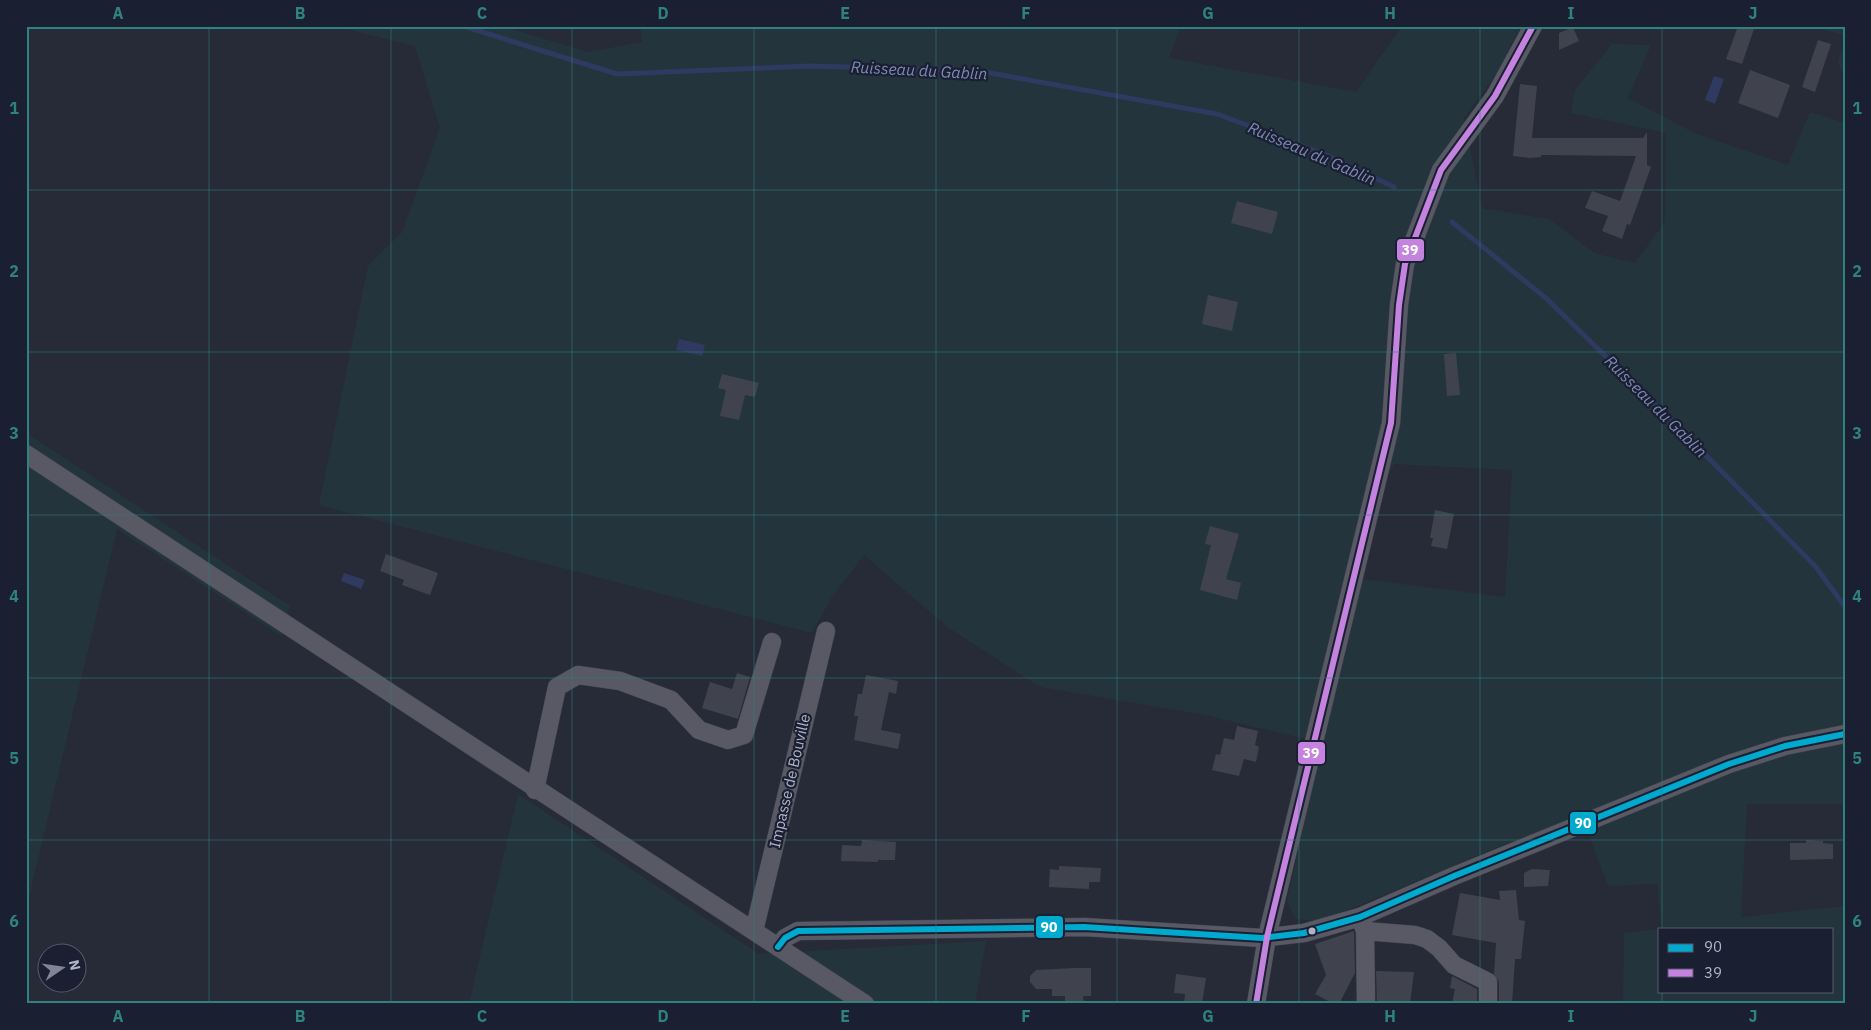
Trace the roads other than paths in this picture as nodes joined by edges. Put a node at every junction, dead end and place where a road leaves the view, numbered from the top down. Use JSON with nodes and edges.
{"nodes":[{"id":1,"x":1533,"y":26,"type":"edge"},
{"id":2,"x":26,"y":454,"type":"edge"},
{"id":3,"x":826,"y":631,"type":"dead end"},
{"id":4,"x":772,"y":642,"type":"dead end"},
{"id":5,"x":1845,"y":734,"type":"edge"},
{"id":6,"x":535,"y":790,"type":"junction"},
{"id":7,"x":1363,"y":924,"type":"junction"},
{"id":8,"x":754,"y":932,"type":"junction"},
{"id":9,"x":1267,"y":937,"type":"junction"},
{"id":10,"x":778,"y":947,"type":"junction"},
{"id":11,"x":865,"y":1004,"type":"edge"},
{"id":12,"x":1256,"y":1004,"type":"edge"},
{"id":13,"x":1366,"y":1004,"type":"edge"},
{"id":14,"x":1488,"y":1004,"type":"edge"}],
"edges":[{"from":1,"to":9,"type":"street"},
{"from":2,"to":6,"type":"street"},
{"from":3,"to":8,"type":"street","name":"Impasse de Bouville"},
{"from":4,"to":6,"type":"street"},
{"from":5,"to":7,"type":"street"},
{"from":6,"to":8,"type":"street"},
{"from":7,"to":9,"type":"street"},
{"from":7,"to":13,"type":"street"},
{"from":7,"to":14,"type":"street"},
{"from":8,"to":10,"type":"street"},
{"from":9,"to":10,"type":"street"},
{"from":9,"to":12,"type":"street"},
{"from":10,"to":11,"type":"street"}]}
